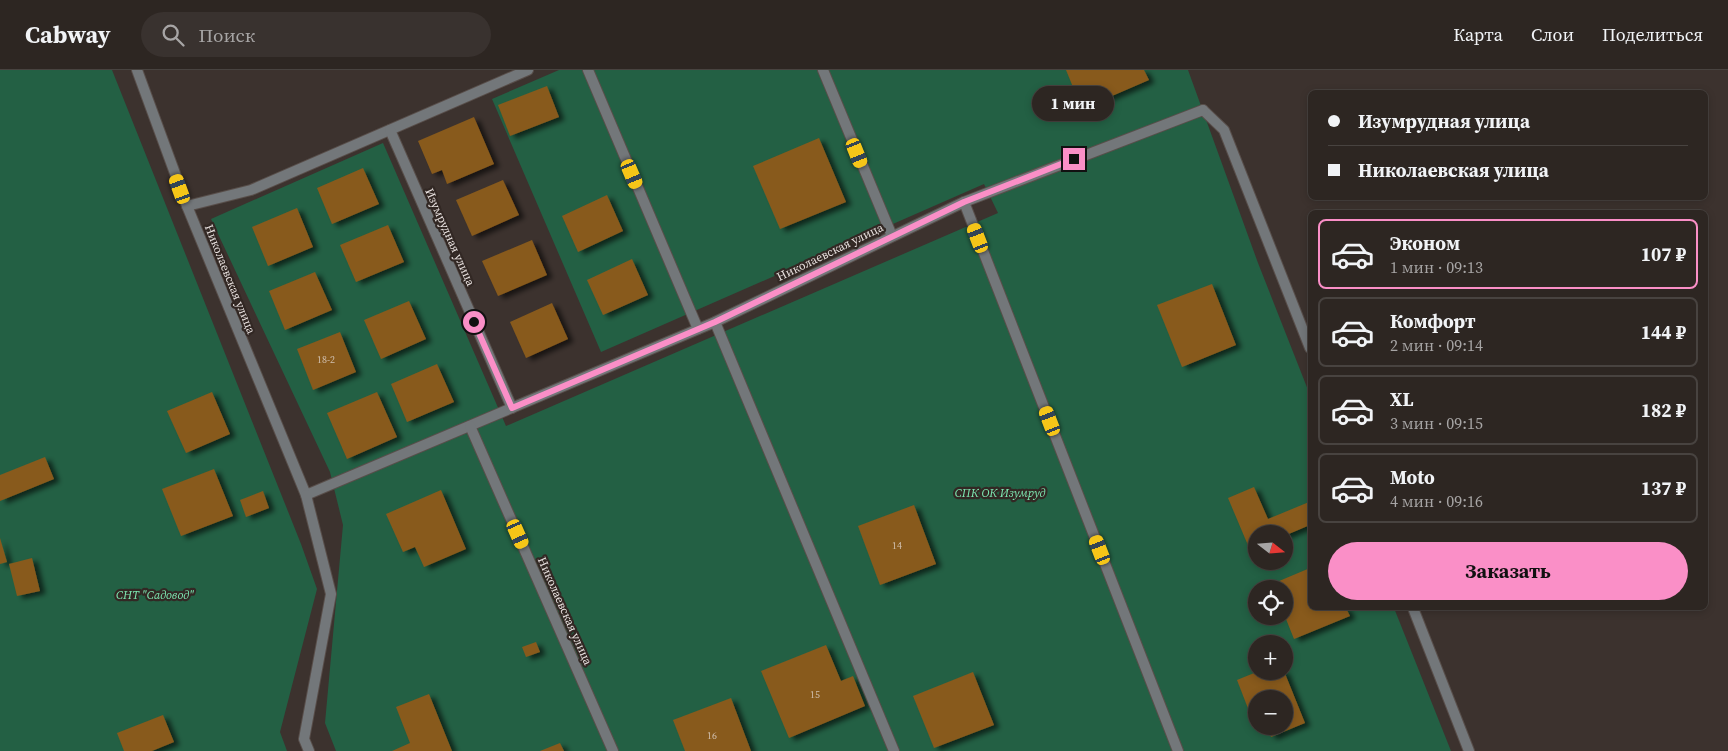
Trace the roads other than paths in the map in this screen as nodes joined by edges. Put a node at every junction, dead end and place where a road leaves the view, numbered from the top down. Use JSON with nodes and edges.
{"nodes":[{"id":1,"x":137,"y":70,"type":"edge"},
{"id":2,"x":528,"y":70,"type":"edge"},
{"id":3,"x":588,"y":70,"type":"edge"},
{"id":4,"x":823,"y":70,"type":"edge"},
{"id":5,"x":390,"y":130,"type":"junction"},
{"id":6,"x":964,"y":202,"type":"junction"},
{"id":7,"x":187,"y":206,"type":"junction"},
{"id":8,"x":892,"y":236,"type":"junction"},
{"id":9,"x":715,"y":322,"type":"junction"},
{"id":10,"x":698,"y":329,"type":"junction"},
{"id":11,"x":1308,"y":343,"type":"edge"},
{"id":12,"x":512,"y":408,"type":"junction"},
{"id":13,"x":470,"y":426,"type":"junction"},
{"id":14,"x":306,"y":495,"type":"junction"},
{"id":15,"x":1413,"y":610,"type":"edge"},
{"id":16,"x":310,"y":751,"type":"edge"},
{"id":17,"x":613,"y":751,"type":"edge"},
{"id":18,"x":894,"y":751,"type":"edge"},
{"id":19,"x":1178,"y":751,"type":"edge"},
{"id":20,"x":1469,"y":751,"type":"edge"}],
"edges":[{"from":1,"to":7,"type":"street","name":"Николаевская улица"},
{"from":2,"to":5,"type":"street"},
{"from":3,"to":10,"type":"street"},
{"from":4,"to":8,"type":"street"},
{"from":5,"to":7,"type":"street"},
{"from":5,"to":12,"type":"street","name":"Изумрудная улица"},
{"from":6,"to":8,"type":"street","name":"Николаевская улица"},
{"from":6,"to":11,"type":"street","name":"Николаевская улица"},
{"from":6,"to":19,"type":"street"},
{"from":7,"to":14,"type":"street","name":"Николаевская улица"},
{"from":8,"to":9,"type":"street","name":"Николаевская улица"},
{"from":9,"to":10,"type":"street","name":"Николаевская улица"},
{"from":9,"to":18,"type":"street"},
{"from":10,"to":12,"type":"street","name":"Николаевская улица"},
{"from":12,"to":13,"type":"street","name":"Николаевская улица"},
{"from":13,"to":14,"type":"street","name":"Николаевская улица"},
{"from":13,"to":17,"type":"street","name":"Николаевская улица"},
{"from":14,"to":16,"type":"street","name":"Николаевская улица"},
{"from":15,"to":20,"type":"street"}]}
